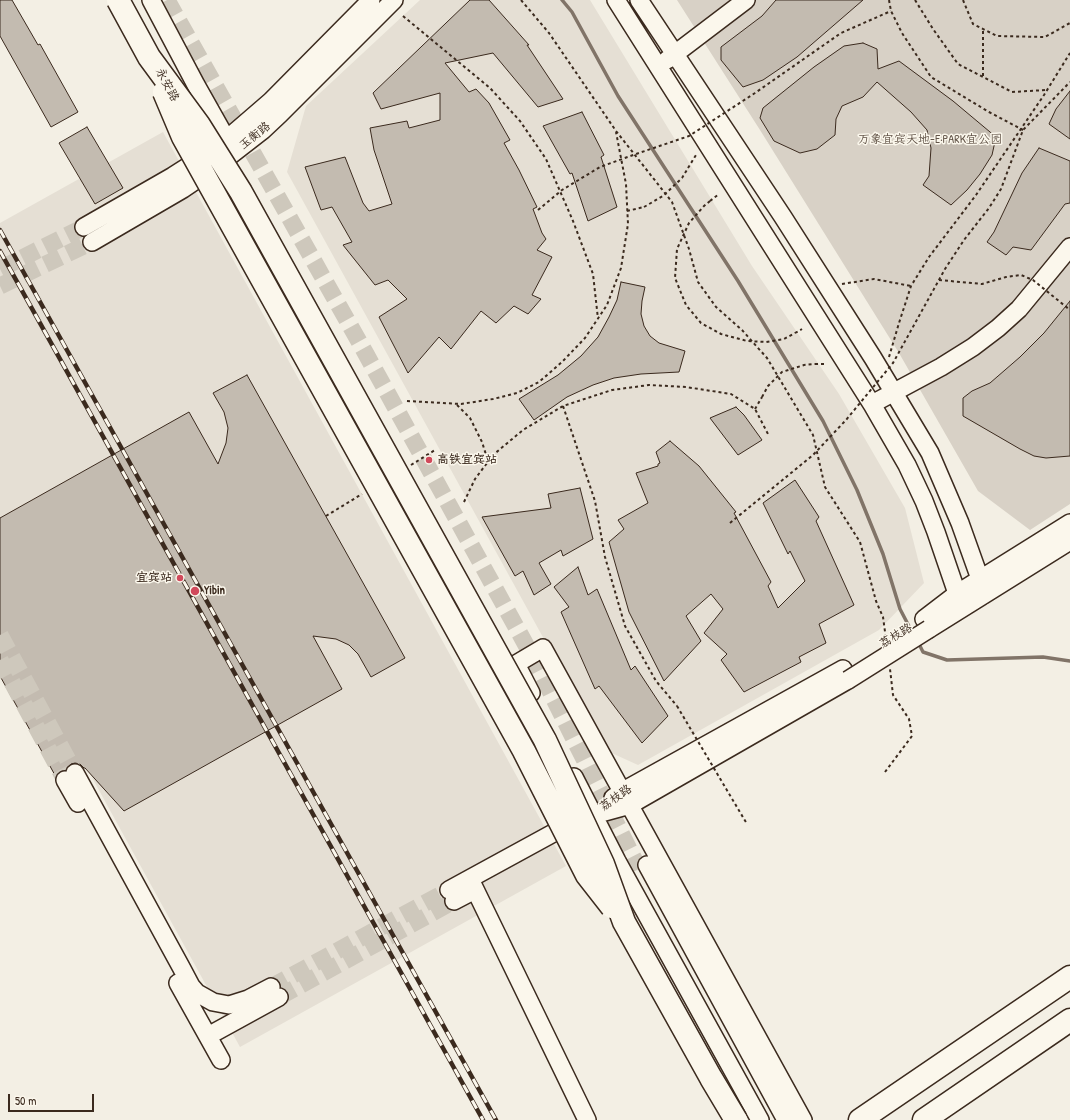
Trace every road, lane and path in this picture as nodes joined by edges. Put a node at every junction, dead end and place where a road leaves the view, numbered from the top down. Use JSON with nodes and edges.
{"nodes":[{"id":1,"x":118,"y":0,"type":"edge"},
{"id":2,"x":123,"y":0,"type":"edge"},
{"id":3,"x":152,"y":0,"type":"edge"},
{"id":4,"x":371,"y":0,"type":"edge"},
{"id":5,"x":394,"y":0,"type":"edge"},
{"id":6,"x":521,"y":0,"type":"edge"},
{"id":7,"x":616,"y":0,"type":"edge"},
{"id":8,"x":639,"y":0,"type":"edge"},
{"id":9,"x":746,"y":0,"type":"edge"},
{"id":10,"x":890,"y":0,"type":"edge"},
{"id":11,"x":915,"y":0,"type":"edge"},
{"id":12,"x":963,"y":0,"type":"edge"},
{"id":13,"x":891,"y":11,"type":"junction"},
{"id":14,"x":403,"y":16,"type":"dead end"},
{"id":15,"x":1070,"y":23,"type":"edge"},
{"id":16,"x":983,"y":30,"type":"junction"},
{"id":17,"x":1070,"y":53,"type":"edge"},
{"id":18,"x":675,"y":54,"type":"junction"},
{"id":19,"x":658,"y":67,"type":"junction"},
{"id":20,"x":983,"y":77,"type":"junction"},
{"id":21,"x":1070,"y":82,"type":"edge"},
{"id":22,"x":1047,"y":90,"type":"junction"},
{"id":23,"x":1023,"y":130,"type":"junction"},
{"id":24,"x":616,"y":131,"type":"junction"},
{"id":25,"x":231,"y":146,"type":"junction"},
{"id":26,"x":696,"y":155,"type":"dead end"},
{"id":27,"x":213,"y":162,"type":"junction"},
{"id":28,"x":719,"y":194,"type":"dead end"},
{"id":29,"x":538,"y":210,"type":"dead end"},
{"id":30,"x":627,"y":211,"type":"junction"},
{"id":31,"x":88,"y":234,"type":"tunnel mouth"},
{"id":32,"x":1070,"y":247,"type":"edge"},
{"id":33,"x":939,"y":280,"type":"junction"},
{"id":34,"x":838,"y":284,"type":"dead end"},
{"id":35,"x":911,"y":286,"type":"junction"},
{"id":36,"x":1070,"y":310,"type":"edge"},
{"id":37,"x":598,"y":319,"type":"junction"},
{"id":38,"x":802,"y":329,"type":"dead end"},
{"id":39,"x":888,"y":361,"type":"dead end"},
{"id":40,"x":825,"y":364,"type":"dead end"},
{"id":41,"x":894,"y":392,"type":"junction"},
{"id":42,"x":408,"y":401,"type":"dead end"},
{"id":43,"x":456,"y":404,"type":"junction"},
{"id":44,"x":872,"y":404,"type":"junction"},
{"id":45,"x":563,"y":406,"type":"junction"},
{"id":46,"x":755,"y":409,"type":"junction"},
{"id":47,"x":768,"y":434,"type":"dead end"},
{"id":48,"x":488,"y":462,"type":"junction"},
{"id":49,"x":464,"y":502,"type":"dead end"},
{"id":50,"x":1070,"y":522,"type":"edge"},
{"id":51,"x":730,"y":523,"type":"dead end"},
{"id":52,"x":1070,"y":541,"type":"edge"},
{"id":53,"x":982,"y":587,"type":"junction"},
{"id":54,"x":960,"y":601,"type":"junction"},
{"id":55,"x":886,"y":640,"type":"dead end"},
{"id":56,"x":889,"y":664,"type":"dead end"},
{"id":57,"x":885,"y":772,"type":"dead end"},
{"id":58,"x":626,"y":798,"type":"junction"},
{"id":59,"x":593,"y":814,"type":"junction"},
{"id":60,"x":575,"y":822,"type":"junction"},
{"id":61,"x":747,"y":824,"type":"dead end"},
{"id":62,"x":472,"y":884,"type":"junction"},
{"id":63,"x":452,"y":895,"type":"tunnel mouth"},
{"id":64,"x":1070,"y":977,"type":"edge"},
{"id":65,"x":1070,"y":1020,"type":"edge"},
{"id":66,"x":208,"y":1036,"type":"junction"},
{"id":67,"x":221,"y":1060,"type":"dead end"},
{"id":68,"x":711,"y":1078,"type":"junction"},
{"id":69,"x":929,"y":1116,"type":"edge"},
{"id":70,"x":587,"y":1120,"type":"edge"},
{"id":71,"x":727,"y":1120,"type":"edge"},
{"id":72,"x":736,"y":1120,"type":"edge"},
{"id":73,"x":760,"y":1120,"type":"edge"},
{"id":74,"x":776,"y":1120,"type":"edge"},
{"id":75,"x":786,"y":1120,"type":"edge"},
{"id":76,"x":803,"y":1120,"type":"edge"},
{"id":77,"x":860,"y":1120,"type":"edge"}],
"edges":[{"from":1,"to":68,"type":"main road","bridge":true},
{"from":2,"to":27,"type":"street","name":"永安路"},
{"from":3,"to":25,"type":"street"},
{"from":4,"to":25,"type":"street","name":"玉衡路"},
{"from":5,"to":25,"type":"street","name":"玉衡路"},
{"from":6,"to":24,"type":"path"},
{"from":7,"to":19,"type":"street"},
{"from":8,"to":18,"type":"street"},
{"from":9,"to":18,"type":"street"},
{"from":10,"to":13,"type":"path","bridge":true},
{"from":11,"to":20,"type":"path"},
{"from":12,"to":16,"type":"path"},
{"from":13,"to":23,"type":"path","bridge":true},
{"from":13,"to":29,"type":"path","bridge":true},
{"from":14,"to":37,"type":"path"},
{"from":15,"to":16,"type":"path"},
{"from":16,"to":20,"type":"path"},
{"from":17,"to":22,"type":"path"},
{"from":18,"to":19,"type":"street"},
{"from":18,"to":41,"type":"street"},
{"from":19,"to":44,"type":"street"},
{"from":20,"to":22,"type":"path"},
{"from":21,"to":23,"type":"path","bridge":true},
{"from":22,"to":35,"type":"path"},
{"from":23,"to":33,"type":"path","bridge":true},
{"from":24,"to":30,"type":"path"},
{"from":24,"to":55,"type":"path"},
{"from":25,"to":27,"type":"street","name":"玉衡路"},
{"from":26,"to":30,"type":"path","bridge":true},
{"from":27,"to":31,"type":"street","name":"玉衡路"},
{"from":27,"to":60,"type":"street","name":"永安路"},
{"from":28,"to":38,"type":"path","bridge":true},
{"from":30,"to":37,"type":"path"},
{"from":32,"to":41,"type":"street"},
{"from":33,"to":36,"type":"path","bridge":true},
{"from":33,"to":51,"type":"path","bridge":true},
{"from":34,"to":35,"type":"path"},
{"from":35,"to":39,"type":"path"},
{"from":37,"to":43,"type":"path"},
{"from":40,"to":46,"type":"path","bridge":true},
{"from":41,"to":44,"type":"street"},
{"from":41,"to":53,"type":"street"},
{"from":42,"to":43,"type":"path"},
{"from":43,"to":48,"type":"path"},
{"from":44,"to":54,"type":"street"},
{"from":45,"to":46,"type":"path"},
{"from":45,"to":48,"type":"path"},
{"from":45,"to":61,"type":"path","bridge":true},
{"from":46,"to":47,"type":"path"},
{"from":48,"to":49,"type":"path"},
{"from":50,"to":53,"type":"street","name":"荔枝路"},
{"from":52,"to":53,"type":"street","name":"荔枝路"},
{"from":53,"to":54,"type":"street","name":"荔枝路"},
{"from":54,"to":58,"type":"street","name":"荔枝路"},
{"from":56,"to":57,"type":"path"},
{"from":58,"to":59,"type":"street","name":"荔枝路"},
{"from":58,"to":59,"type":"street"},
{"from":58,"to":76,"type":"street"},
{"from":59,"to":60,"type":"street","name":"荔枝路"},
{"from":59,"to":73,"type":"street"},
{"from":60,"to":62,"type":"street","name":"荔枝路"},
{"from":62,"to":63,"type":"street","name":"荔枝路"},
{"from":62,"to":70,"type":"street"},
{"from":64,"to":77,"type":"main road"},
{"from":65,"to":69,"type":"main road"},
{"from":66,"to":66,"type":"street"},
{"from":66,"to":67,"type":"street"},
{"from":68,"to":71,"type":"street","bridge":true},
{"from":68,"to":72,"type":"main road","bridge":true},
{"from":74,"to":75,"type":"street"}]}
